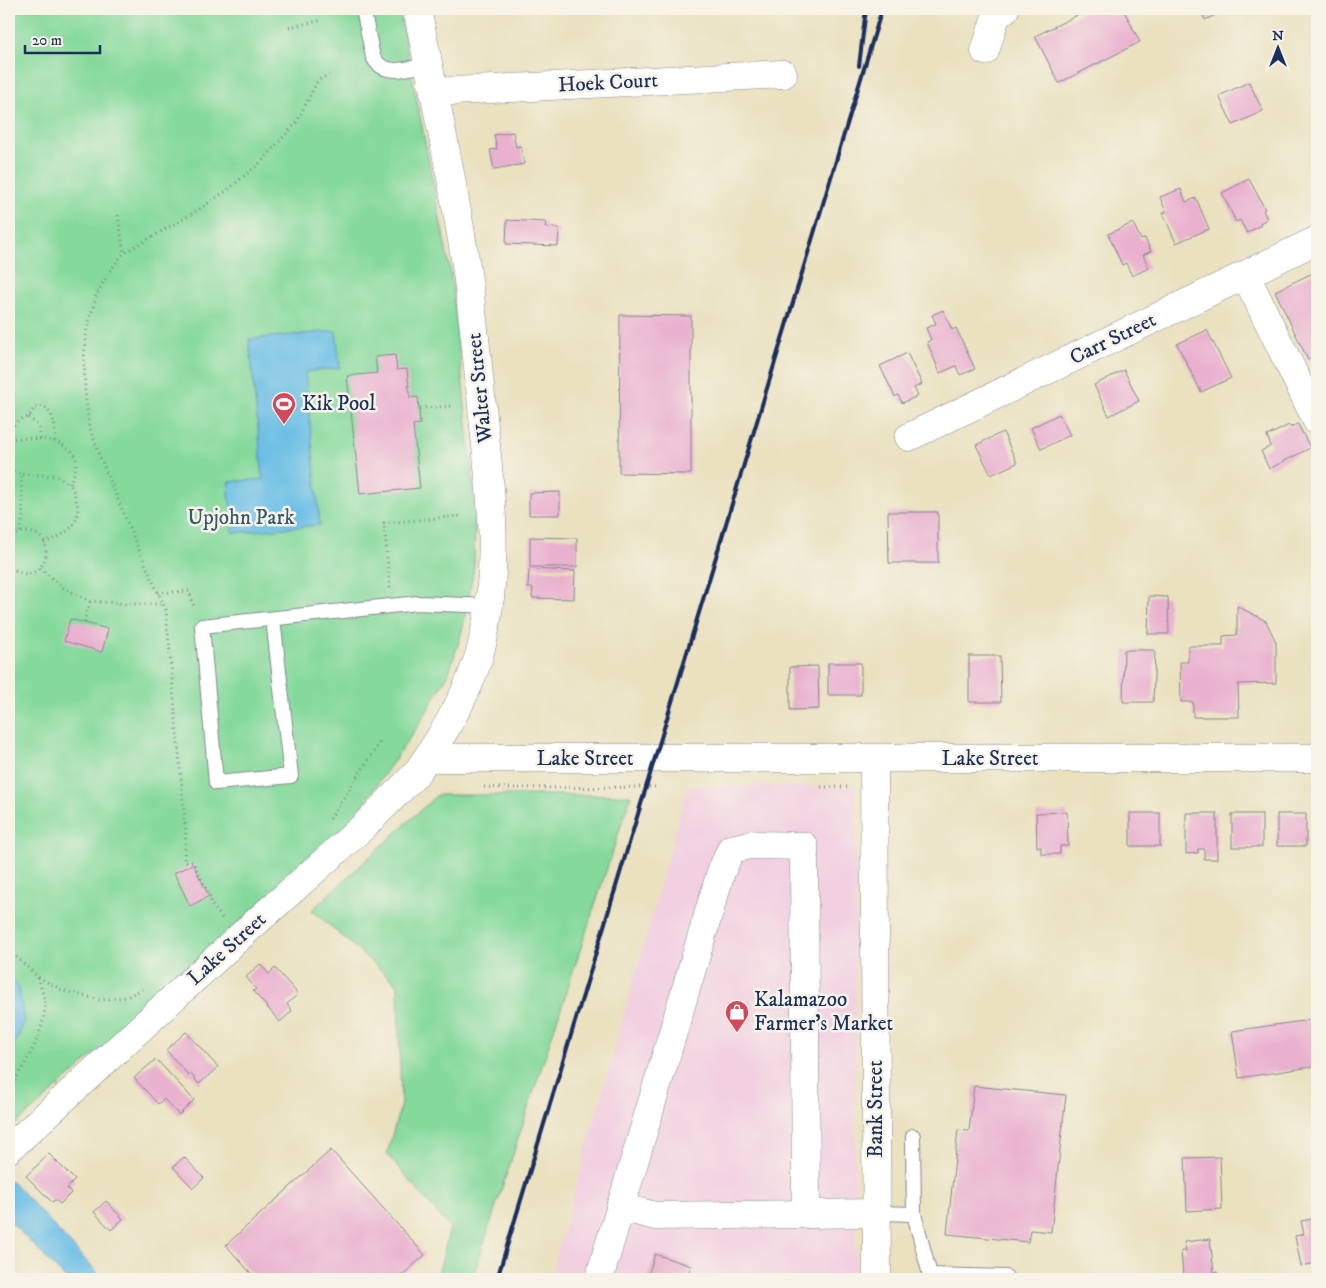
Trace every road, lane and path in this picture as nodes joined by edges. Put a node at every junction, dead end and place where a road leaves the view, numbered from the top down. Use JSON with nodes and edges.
{"nodes":[{"id":1,"x":364,"y":9,"type":"edge"},
{"id":2,"x":418,"y":9,"type":"edge"},
{"id":3,"x":1005,"y":9,"type":"edge"},
{"id":4,"x":323,"y":20,"type":"dead end"},
{"id":5,"x":289,"y":27,"type":"dead end"},
{"id":6,"x":985,"y":51,"type":"dead end"},
{"id":7,"x":428,"y":64,"type":"junction"},
{"id":8,"x":782,"y":74,"type":"dead end"},
{"id":9,"x":328,"y":75,"type":"dead end"},
{"id":10,"x":434,"y":92,"type":"junction"},
{"id":11,"x":118,"y":215,"type":"dead end"},
{"id":12,"x":1317,"y":240,"type":"edge"},
{"id":13,"x":124,"y":253,"type":"junction"},
{"id":14,"x":1246,"y":276,"type":"junction"},
{"id":15,"x":452,"y":406,"type":"dead end"},
{"id":16,"x":420,"y":408,"type":"dead end"},
{"id":17,"x":29,"y":417,"type":"junction"},
{"id":18,"x":1317,"y":422,"type":"edge"},
{"id":19,"x":9,"y":436,"type":"edge"},
{"id":20,"x":909,"y":437,"type":"dead end"},
{"id":21,"x":40,"y":439,"type":"junction"},
{"id":22,"x":55,"y":441,"type":"junction"},
{"id":23,"x":9,"y":470,"type":"edge"},
{"id":24,"x":21,"y":474,"type":"junction"},
{"id":25,"x":70,"y":484,"type":"junction"},
{"id":26,"x":460,"y":516,"type":"dead end"},
{"id":27,"x":20,"y":532,"type":"junction"},
{"id":28,"x":9,"y":539,"type":"edge"},
{"id":29,"x":44,"y":543,"type":"junction"},
{"id":30,"x":9,"y":565,"type":"edge"},
{"id":31,"x":40,"y":568,"type":"junction"},
{"id":32,"x":158,"y":593,"type":"junction"},
{"id":33,"x":90,"y":600,"type":"junction"},
{"id":34,"x":164,"y":604,"type":"junction"},
{"id":35,"x":392,"y":606,"type":"junction"},
{"id":36,"x":489,"y":606,"type":"junction"},
{"id":37,"x":274,"y":618,"type":"junction"},
{"id":38,"x":84,"y":622,"type":"dead end"},
{"id":39,"x":202,"y":626,"type":"junction"},
{"id":40,"x":381,"y":740,"type":"dead end"},
{"id":41,"x":427,"y":758,"type":"junction"},
{"id":42,"x":1317,"y":758,"type":"edge"},
{"id":43,"x":874,"y":759,"type":"junction"},
{"id":44,"x":478,"y":786,"type":"dead end"},
{"id":45,"x":663,"y":787,"type":"dead end"},
{"id":46,"x":816,"y":787,"type":"dead end"},
{"id":47,"x":856,"y":787,"type":"dead end"},
{"id":48,"x":328,"y":822,"type":"dead end"},
{"id":49,"x":230,"y":912,"type":"dead end"},
{"id":50,"x":222,"y":919,"type":"junction"},
{"id":51,"x":215,"y":925,"type":"dead end"},
{"id":52,"x":9,"y":950,"type":"edge"},
{"id":53,"x":38,"y":977,"type":"junction"},
{"id":54,"x":144,"y":988,"type":"dead end"},
{"id":55,"x":9,"y":1089,"type":"edge"},
{"id":56,"x":913,"y":1136,"type":"dead end"},
{"id":57,"x":9,"y":1150,"type":"edge"},
{"id":58,"x":620,"y":1207,"type":"junction"},
{"id":59,"x":876,"y":1213,"type":"junction"},
{"id":60,"x":806,"y":1214,"type":"junction"},
{"id":61,"x":914,"y":1214,"type":"junction"},
{"id":62,"x":598,"y":1279,"type":"edge"},
{"id":63,"x":877,"y":1279,"type":"edge"},
{"id":64,"x":1006,"y":1279,"type":"edge"}],
"edges":[{"from":1,"to":7,"type":"lane"},
{"from":2,"to":7,"type":"street","name":"Walter Street"},
{"from":3,"to":6,"type":"street"},
{"from":4,"to":5,"type":"path"},
{"from":7,"to":10,"type":"street","name":"Walter Street"},
{"from":8,"to":10,"type":"street","name":"Hoek Court"},
{"from":9,"to":13,"type":"path"},
{"from":10,"to":36,"type":"street","name":"Walter Street"},
{"from":11,"to":13,"type":"path"},
{"from":12,"to":14,"type":"street","name":"Carr Street"},
{"from":13,"to":32,"type":"path"},
{"from":14,"to":18,"type":"street"},
{"from":14,"to":20,"type":"street","name":"Carr Street"},
{"from":15,"to":16,"type":"path"},
{"from":17,"to":19,"type":"path"},
{"from":17,"to":21,"type":"path"},
{"from":17,"to":22,"type":"path"},
{"from":19,"to":21,"type":"path"},
{"from":21,"to":22,"type":"path"},
{"from":22,"to":25,"type":"path"},
{"from":23,"to":24,"type":"path"},
{"from":24,"to":25,"type":"path"},
{"from":24,"to":27,"type":"path"},
{"from":25,"to":29,"type":"path"},
{"from":26,"to":35,"type":"path"},
{"from":27,"to":28,"type":"path"},
{"from":27,"to":29,"type":"path"},
{"from":29,"to":31,"type":"path"},
{"from":30,"to":31,"type":"path"},
{"from":31,"to":33,"type":"path"},
{"from":32,"to":34,"type":"path"},
{"from":32,"to":39,"type":"path"},
{"from":33,"to":34,"type":"path"},
{"from":33,"to":38,"type":"path"},
{"from":34,"to":50,"type":"path"},
{"from":35,"to":36,"type":"lane"},
{"from":35,"to":37,"type":"lane"},
{"from":36,"to":41,"type":"street","name":"Walter Street"},
{"from":37,"to":39,"type":"lane"},
{"from":37,"to":39,"type":"lane"},
{"from":40,"to":48,"type":"path"},
{"from":41,"to":43,"type":"street","name":"Lake Street"},
{"from":41,"to":57,"type":"street","name":"Lake Street"},
{"from":42,"to":43,"type":"street","name":"Lake Street"},
{"from":43,"to":59,"type":"street","name":"Bank Street"},
{"from":44,"to":45,"type":"path"},
{"from":46,"to":47,"type":"path"},
{"from":49,"to":50,"type":"path"},
{"from":50,"to":51,"type":"path"},
{"from":52,"to":53,"type":"path"},
{"from":53,"to":54,"type":"path"},
{"from":53,"to":55,"type":"path"},
{"from":56,"to":61,"type":"lane"},
{"from":58,"to":60,"type":"street"},
{"from":58,"to":60,"type":"street"},
{"from":58,"to":62,"type":"street"},
{"from":59,"to":60,"type":"street"},
{"from":59,"to":61,"type":"lane"},
{"from":59,"to":63,"type":"street","name":"Bank Street"},
{"from":61,"to":64,"type":"lane"}]}
